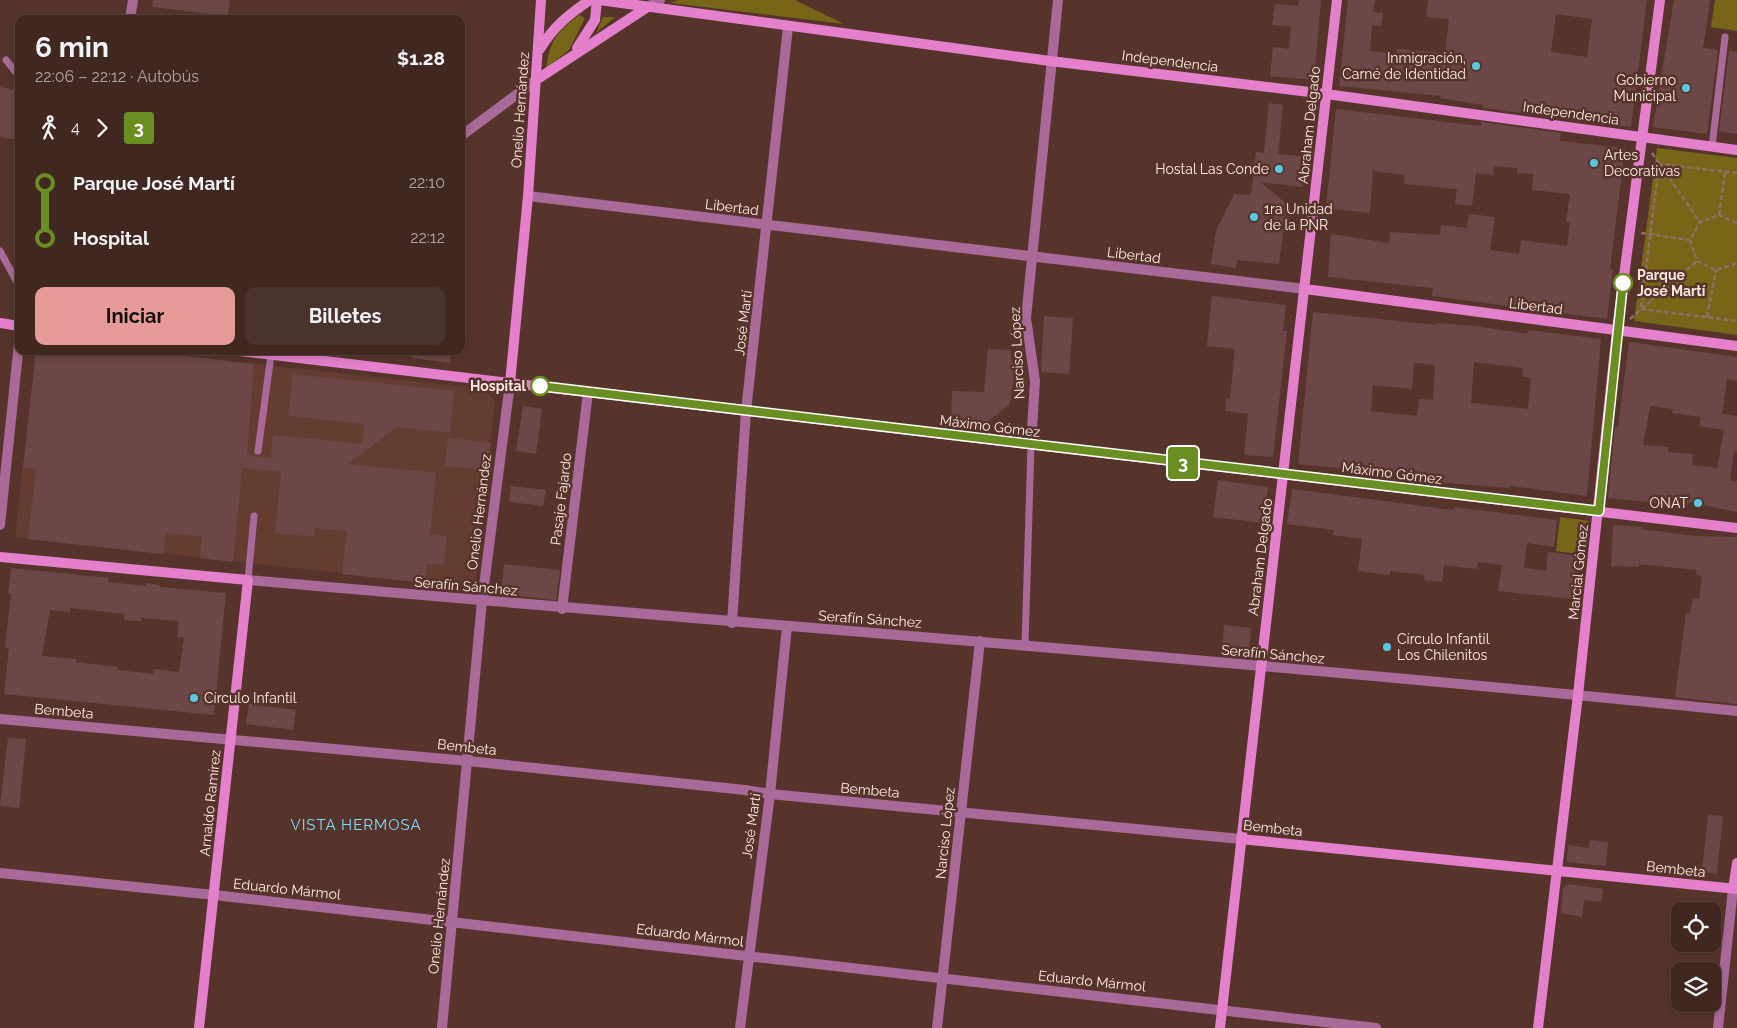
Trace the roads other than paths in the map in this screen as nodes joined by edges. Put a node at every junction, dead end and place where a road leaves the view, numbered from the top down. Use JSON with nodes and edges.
{"nodes":[{"id":1,"x":133,"y":0,"type":"edge"},
{"id":2,"x":541,"y":0,"type":"edge"},
{"id":3,"x":590,"y":0,"type":"edge"},
{"id":4,"x":598,"y":0,"type":"edge"},
{"id":5,"x":660,"y":0,"type":"edge"},
{"id":6,"x":1058,"y":0,"type":"edge"},
{"id":7,"x":1337,"y":0,"type":"edge"},
{"id":8,"x":1660,"y":0,"type":"edge"},
{"id":9,"x":646,"y":8,"type":"junction"},
{"id":10,"x":131,"y":15,"type":"edge"},
{"id":11,"x":788,"y":27,"type":"junction"},
{"id":12,"x":1725,"y":37,"type":"dead end"},
{"id":13,"x":574,"y":53,"type":"junction"},
{"id":14,"x":538,"y":54,"type":"junction"},
{"id":15,"x":6,"y":60,"type":"dead end"},
{"id":16,"x":1050,"y":61,"type":"junction"},
{"id":17,"x":15,"y":71,"type":"edge"},
{"id":18,"x":536,"y":80,"type":"junction"},
{"id":19,"x":1326,"y":94,"type":"junction"},
{"id":20,"x":465,"y":133,"type":"edge"},
{"id":21,"x":1642,"y":137,"type":"junction"},
{"id":22,"x":1712,"y":147,"type":"junction"},
{"id":23,"x":1737,"y":150,"type":"edge"},
{"id":24,"x":528,"y":196,"type":"junction"},
{"id":25,"x":768,"y":225,"type":"junction"},
{"id":26,"x":0,"y":251,"type":"edge"},
{"id":27,"x":1031,"y":257,"type":"junction"},
{"id":28,"x":15,"y":279,"type":"edge"},
{"id":29,"x":1305,"y":289,"type":"junction"},
{"id":30,"x":0,"y":323,"type":"edge"},
{"id":31,"x":15,"y":325,"type":"edge"},
{"id":32,"x":1617,"y":330,"type":"junction"},
{"id":33,"x":1737,"y":346,"type":"edge"},
{"id":34,"x":18,"y":355,"type":"edge"},
{"id":35,"x":271,"y":355,"type":"edge"},
{"id":36,"x":287,"y":355,"type":"edge"},
{"id":37,"x":510,"y":382,"type":"junction"},
{"id":38,"x":588,"y":392,"type":"junction"},
{"id":39,"x":746,"y":411,"type":"junction"},
{"id":40,"x":1031,"y":445,"type":"junction"},
{"id":41,"x":258,"y":450,"type":"dead end"},
{"id":42,"x":1284,"y":475,"type":"junction"},
{"id":43,"x":1599,"y":511,"type":"junction"},
{"id":44,"x":254,"y":516,"type":"dead end"},
{"id":45,"x":0,"y":526,"type":"edge"},
{"id":46,"x":1737,"y":528,"type":"edge"},
{"id":47,"x":0,"y":557,"type":"edge"},
{"id":48,"x":248,"y":580,"type":"junction"},
{"id":49,"x":482,"y":601,"type":"junction"},
{"id":50,"x":562,"y":609,"type":"junction"},
{"id":51,"x":732,"y":623,"type":"junction"},
{"id":52,"x":787,"y":626,"type":"junction"},
{"id":53,"x":980,"y":641,"type":"junction"},
{"id":54,"x":1025,"y":646,"type":"junction"},
{"id":55,"x":1261,"y":667,"type":"junction"},
{"id":56,"x":1578,"y":695,"type":"junction"},
{"id":57,"x":1737,"y":711,"type":"edge"},
{"id":58,"x":0,"y":719,"type":"edge"},
{"id":59,"x":231,"y":740,"type":"junction"},
{"id":60,"x":468,"y":760,"type":"junction"},
{"id":61,"x":770,"y":794,"type":"junction"},
{"id":62,"x":960,"y":812,"type":"junction"},
{"id":63,"x":1241,"y":839,"type":"junction"},
{"id":64,"x":1737,"y":863,"type":"edge"},
{"id":65,"x":1557,"y":871,"type":"junction"},
{"id":66,"x":0,"y":873,"type":"edge"},
{"id":67,"x":1735,"y":889,"type":"edge"},
{"id":68,"x":214,"y":895,"type":"junction"},
{"id":69,"x":452,"y":922,"type":"junction"},
{"id":70,"x":748,"y":956,"type":"junction"},
{"id":71,"x":943,"y":978,"type":"junction"},
{"id":72,"x":1222,"y":1010,"type":"junction"},
{"id":73,"x":199,"y":1028,"type":"edge"},
{"id":74,"x":442,"y":1028,"type":"edge"},
{"id":75,"x":740,"y":1028,"type":"edge"},
{"id":76,"x":937,"y":1028,"type":"edge"},
{"id":77,"x":1220,"y":1028,"type":"edge"},
{"id":78,"x":1376,"y":1028,"type":"edge"},
{"id":79,"x":1538,"y":1028,"type":"edge"},
{"id":80,"x":1718,"y":1028,"type":"edge"}],
"edges":[{"from":1,"to":10,"type":"street"},
{"from":2,"to":14,"type":"main road","name":"Onelio Hernández"},
{"from":3,"to":14,"type":"main road"},
{"from":4,"to":9,"type":"main road","name":"Independencia"},
{"from":4,"to":13,"type":"main road"},
{"from":5,"to":9,"type":"street"},
{"from":6,"to":16,"type":"street","name":"Narciso López"},
{"from":7,"to":19,"type":"main road","name":"Abraham Delgado"},
{"from":8,"to":21,"type":"main road","name":"Marcial Gómez"},
{"from":9,"to":11,"type":"main road","name":"Independencia"},
{"from":9,"to":13,"type":"main road"},
{"from":11,"to":16,"type":"main road","name":"Independencia"},
{"from":11,"to":25,"type":"street","name":"José Martí"},
{"from":12,"to":22,"type":"lane"},
{"from":13,"to":18,"type":"main road"},
{"from":14,"to":18,"type":"main road","name":"Onelio Hernández"},
{"from":15,"to":17,"type":"lane"},
{"from":16,"to":19,"type":"main road","name":"Independencia"},
{"from":16,"to":27,"type":"street","name":"Narciso López"},
{"from":18,"to":20,"type":"street"},
{"from":18,"to":24,"type":"main road","name":"Onelio Hernández"},
{"from":19,"to":21,"type":"main road","name":"Independencia"},
{"from":19,"to":29,"type":"main road","name":"Abraham Delgado"},
{"from":21,"to":22,"type":"main road","name":"Independencia"},
{"from":21,"to":32,"type":"main road","name":"Marcial Gómez"},
{"from":22,"to":23,"type":"main road","name":"Independencia"},
{"from":24,"to":25,"type":"street","name":"Libertad"},
{"from":24,"to":37,"type":"main road","name":"Onelio Hernández"},
{"from":25,"to":27,"type":"street","name":"Libertad"},
{"from":25,"to":39,"type":"street","name":"José Martí"},
{"from":26,"to":28,"type":"lane"},
{"from":27,"to":29,"type":"street","name":"Libertad"},
{"from":27,"to":40,"type":"street","name":"Narciso López"},
{"from":29,"to":32,"type":"main road","name":"Libertad"},
{"from":29,"to":42,"type":"main road","name":"Abraham Delgado"},
{"from":30,"to":31,"type":"main road"},
{"from":32,"to":33,"type":"main road","name":"Libertad"},
{"from":32,"to":43,"type":"main road","name":"Marcial Gómez"},
{"from":34,"to":45,"type":"street"},
{"from":35,"to":41,"type":"lane"},
{"from":36,"to":37,"type":"main road","name":"Máximo Gómez"},
{"from":37,"to":38,"type":"main road","name":"Máximo Gómez"},
{"from":37,"to":49,"type":"street","name":"Onelio Hernández"},
{"from":38,"to":39,"type":"main road","name":"Máximo Gómez"},
{"from":38,"to":50,"type":"street","name":"Pasaje Fajardo"},
{"from":39,"to":40,"type":"main road","name":"Máximo Gómez"},
{"from":39,"to":51,"type":"street","name":"José Martí"},
{"from":40,"to":42,"type":"main road","name":"Máximo Gómez"},
{"from":40,"to":54,"type":"lane","name":"Narciso López"},
{"from":42,"to":43,"type":"main road","name":"Máximo Gómez"},
{"from":42,"to":55,"type":"main road","name":"Abraham Delgado"},
{"from":43,"to":46,"type":"main road","name":"Máximo Gómez"},
{"from":43,"to":56,"type":"main road","name":"Marcial Gómez"},
{"from":44,"to":48,"type":"lane"},
{"from":47,"to":48,"type":"main road","name":"Serafín Sánchez"},
{"from":48,"to":49,"type":"street","name":"Serafín Sánchez"},
{"from":48,"to":59,"type":"main road","name":"Arnaldo Ramírez"},
{"from":49,"to":50,"type":"street","name":"Serafín Sánchez"},
{"from":49,"to":60,"type":"street","name":"Onelio Hernández"},
{"from":50,"to":51,"type":"street","name":"Serafín Sánchez"},
{"from":51,"to":52,"type":"street","name":"Serafín Sánchez"},
{"from":52,"to":53,"type":"street","name":"Serafín Sánchez"},
{"from":52,"to":61,"type":"street","name":"José Martí"},
{"from":53,"to":54,"type":"street","name":"Serafín Sánchez"},
{"from":53,"to":62,"type":"street","name":"Narciso López"},
{"from":54,"to":55,"type":"street","name":"Serafín Sánchez"},
{"from":55,"to":56,"type":"street","name":"Serafín Sánchez"},
{"from":55,"to":63,"type":"main road","name":"Abraham Delgado"},
{"from":56,"to":57,"type":"street","name":"Serafín Sánchez"},
{"from":56,"to":65,"type":"main road","name":"Marcial Gómez"},
{"from":58,"to":59,"type":"street","name":"Bembeta"},
{"from":59,"to":60,"type":"street","name":"Bembeta"},
{"from":59,"to":68,"type":"main road","name":"Arnaldo Ramírez"},
{"from":60,"to":61,"type":"street","name":"Bembeta"},
{"from":60,"to":69,"type":"street","name":"Onelio Hernández"},
{"from":61,"to":62,"type":"street","name":"Bembeta"},
{"from":61,"to":70,"type":"street","name":"José Martí"},
{"from":62,"to":63,"type":"street","name":"Bembeta"},
{"from":62,"to":71,"type":"street","name":"Narciso López"},
{"from":63,"to":65,"type":"main road","name":"Bembeta"},
{"from":63,"to":72,"type":"main road","name":"Abraham Delgado"},
{"from":64,"to":67,"type":"main road"},
{"from":65,"to":67,"type":"main road","name":"Bembeta"},
{"from":65,"to":79,"type":"main road","name":"Marcial Gómez"},
{"from":66,"to":68,"type":"street","name":"Eduardo Mármol"},
{"from":67,"to":80,"type":"street"},
{"from":68,"to":69,"type":"street","name":"Eduardo Mármol"},
{"from":68,"to":73,"type":"main road","name":"Arnaldo Ramírez"},
{"from":69,"to":70,"type":"street","name":"Eduardo Mármol"},
{"from":69,"to":74,"type":"street","name":"Onelio Hernández"},
{"from":70,"to":71,"type":"street","name":"Eduardo Mármol"},
{"from":70,"to":75,"type":"street","name":"José Martí"},
{"from":71,"to":72,"type":"street","name":"Eduardo Mármol"},
{"from":71,"to":76,"type":"street","name":"Narciso López"},
{"from":72,"to":77,"type":"main road","name":"Abraham Delgado"},
{"from":72,"to":78,"type":"street","name":"Eduardo Mármol"}]}
